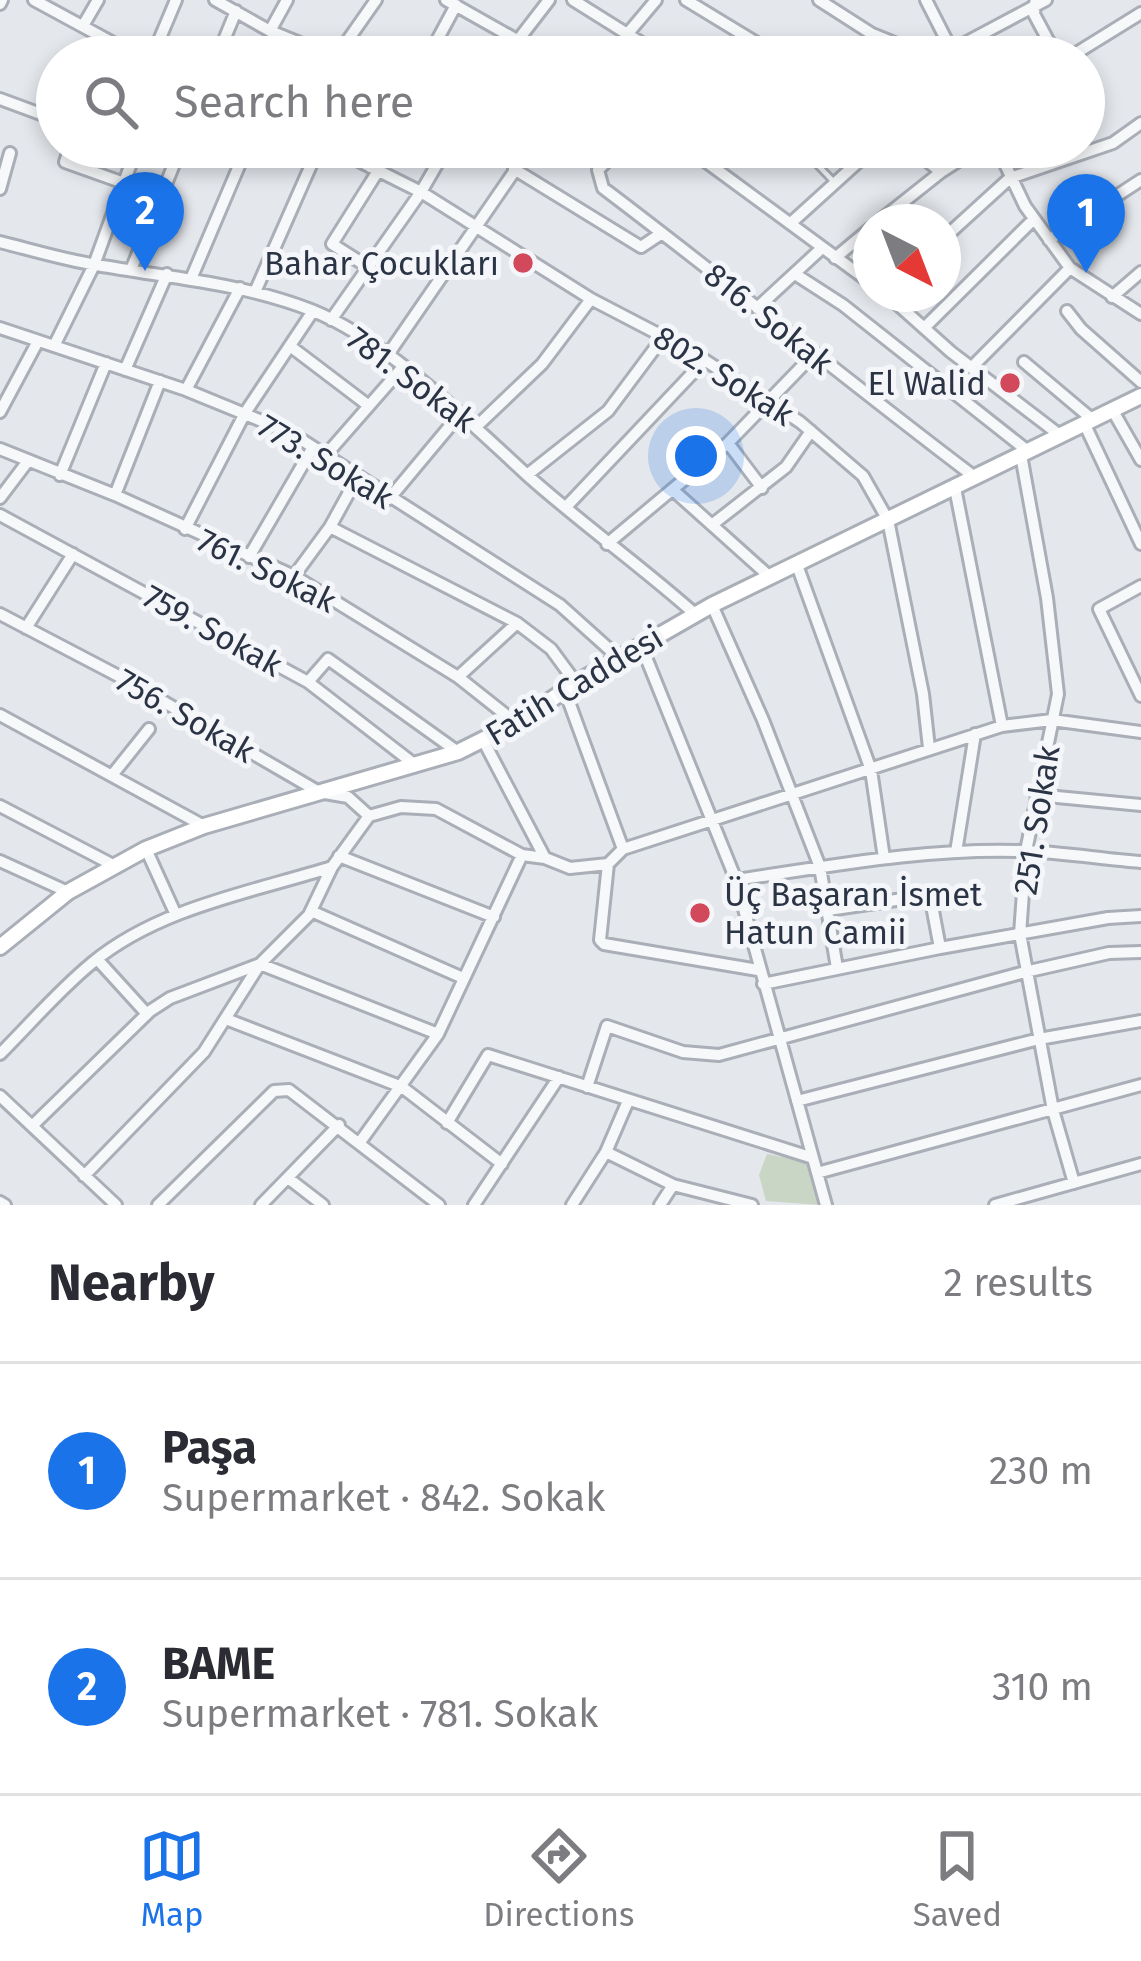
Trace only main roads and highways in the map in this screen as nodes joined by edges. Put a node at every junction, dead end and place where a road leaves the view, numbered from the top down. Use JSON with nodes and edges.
{"nodes":[{"id":1,"x":1141,"y":396,"type":"edge"},
{"id":2,"x":0,"y":947,"type":"edge"}],
"edges":[{"from":1,"to":2,"type":"main road","name":"Fatih Caddesi"}]}
